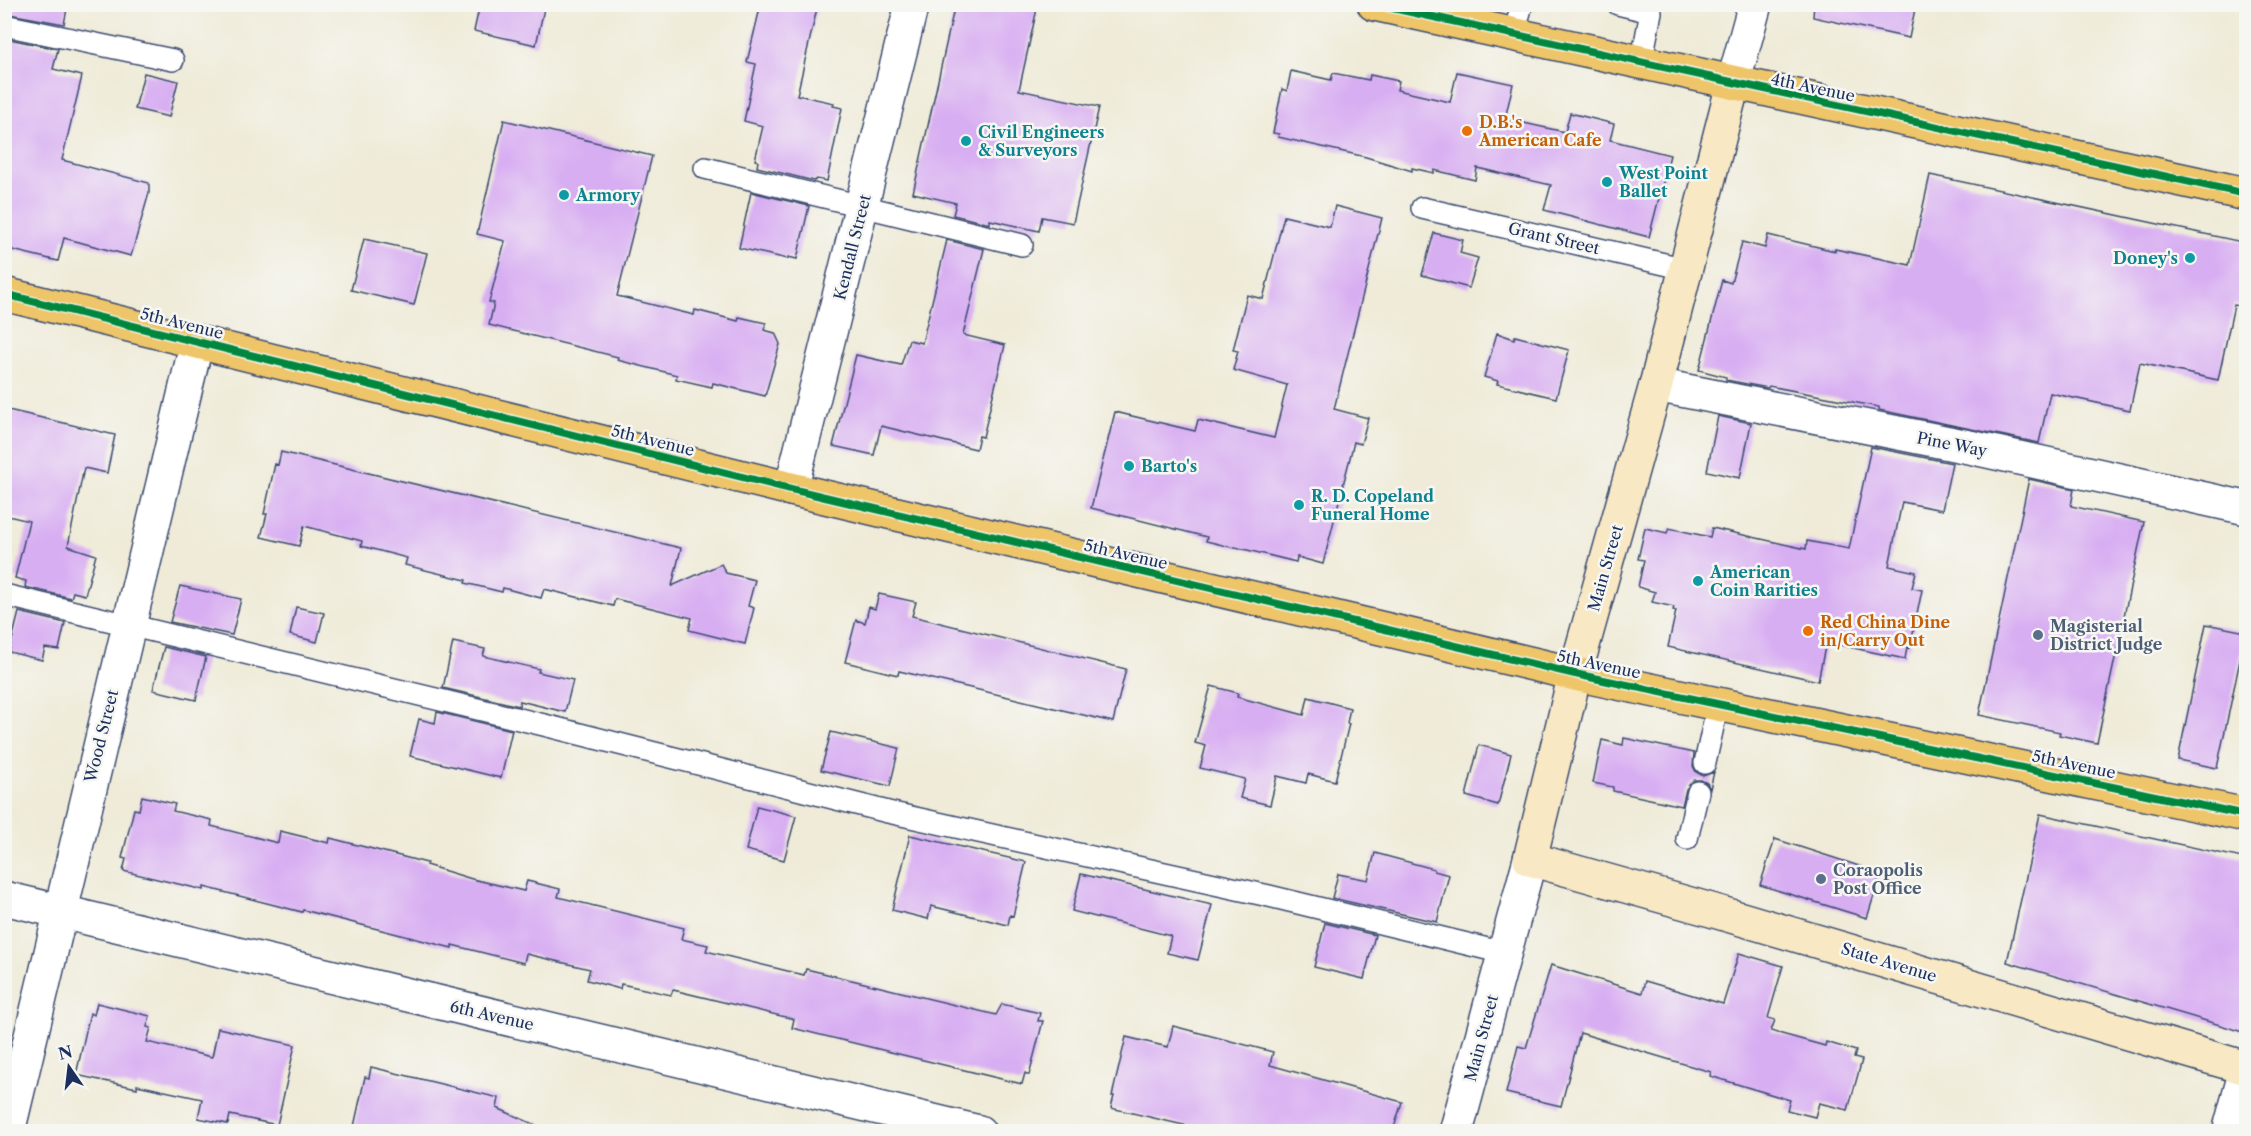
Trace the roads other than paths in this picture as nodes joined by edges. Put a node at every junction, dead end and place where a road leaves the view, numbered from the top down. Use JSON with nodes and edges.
{"nodes":[{"id":1,"x":912,"y":4,"type":"edge"},
{"id":2,"x":1374,"y":4,"type":"edge"},
{"id":3,"x":1618,"y":4,"type":"edge"},
{"id":4,"x":1755,"y":4,"type":"edge"},
{"id":5,"x":1652,"y":8,"type":"edge"},
{"id":6,"x":1518,"y":20,"type":"edge"},
{"id":7,"x":4,"y":25,"type":"edge"},
{"id":8,"x":173,"y":60,"type":"dead end"},
{"id":9,"x":1641,"y":64,"type":"junction"},
{"id":10,"x":1733,"y":84,"type":"junction"},
{"id":11,"x":705,"y":168,"type":"dead end"},
{"id":12,"x":2247,"y":194,"type":"edge"},
{"id":13,"x":861,"y":207,"type":"junction"},
{"id":14,"x":1422,"y":208,"type":"dead end"},
{"id":15,"x":1022,"y":245,"type":"dead end"},
{"id":16,"x":1686,"y":269,"type":"junction"},
{"id":17,"x":4,"y":294,"type":"edge"},
{"id":18,"x":197,"y":341,"type":"junction"},
{"id":19,"x":1656,"y":385,"type":"junction"},
{"id":20,"x":791,"y":489,"type":"junction"},
{"id":21,"x":2247,"y":508,"type":"edge"},
{"id":22,"x":4,"y":595,"type":"edge"},
{"id":23,"x":128,"y":625,"type":"junction"},
{"id":24,"x":1575,"y":674,"type":"junction"},
{"id":25,"x":1718,"y":704,"type":"junction"},
{"id":26,"x":1705,"y":763,"type":"dead end"},
{"id":27,"x":1698,"y":792,"type":"dead end"},
{"id":28,"x":2247,"y":815,"type":"edge"},
{"id":29,"x":1687,"y":839,"type":"dead end"},
{"id":30,"x":1530,"y":859,"type":"junction"},
{"id":31,"x":4,"y":898,"type":"edge"},
{"id":32,"x":59,"y":911,"type":"junction"},
{"id":33,"x":1504,"y":953,"type":"junction"},
{"id":34,"x":2247,"y":1069,"type":"edge"},
{"id":35,"x":8,"y":1131,"type":"edge"},
{"id":36,"x":979,"y":1131,"type":"edge"},
{"id":37,"x":1456,"y":1131,"type":"edge"},
{"id":38,"x":2229,"y":1131,"type":"edge"}],
"edges":[{"from":1,"to":13,"type":"street","name":"Kendall Street"},
{"from":2,"to":6,"type":"main road","name":"4th Avenue"},
{"from":3,"to":5,"type":"lane"},
{"from":4,"to":10,"type":"street","name":"Main Street"},
{"from":5,"to":9,"type":"lane"},
{"from":6,"to":9,"type":"main road","name":"4th Avenue"},
{"from":7,"to":8,"type":"lane"},
{"from":9,"to":10,"type":"main road","name":"4th Avenue"},
{"from":10,"to":12,"type":"main road","name":"4th Avenue"},
{"from":10,"to":16,"type":"street","name":"Main Street"},
{"from":11,"to":13,"type":"lane"},
{"from":13,"to":15,"type":"lane"},
{"from":13,"to":20,"type":"street","name":"Kendall Street"},
{"from":14,"to":16,"type":"lane","name":"Grant Street"},
{"from":16,"to":19,"type":"street","name":"Main Street"},
{"from":17,"to":18,"type":"main road","name":"5th Avenue"},
{"from":18,"to":20,"type":"main road","name":"5th Avenue"},
{"from":18,"to":23,"type":"street","name":"Wood Street"},
{"from":19,"to":21,"type":"street","name":"Pine Way"},
{"from":19,"to":24,"type":"street","name":"Main Street"},
{"from":20,"to":24,"type":"main road","name":"5th Avenue"},
{"from":22,"to":23,"type":"lane"},
{"from":23,"to":32,"type":"street","name":"Wood Street"},
{"from":23,"to":33,"type":"lane"},
{"from":24,"to":25,"type":"main road","name":"5th Avenue"},
{"from":24,"to":30,"type":"street","name":"Main Street"},
{"from":25,"to":26,"type":"lane"},
{"from":25,"to":28,"type":"main road","name":"5th Avenue"},
{"from":27,"to":29,"type":"lane"},
{"from":30,"to":33,"type":"street","name":"Main Street"},
{"from":30,"to":34,"type":"street","name":"State Avenue"},
{"from":31,"to":32,"type":"street","name":"6th Avenue"},
{"from":32,"to":35,"type":"street","name":"Wood Street"},
{"from":32,"to":36,"type":"street","name":"6th Avenue"},
{"from":33,"to":37,"type":"street","name":"Main Street"},
{"from":34,"to":38,"type":"street"}]}
